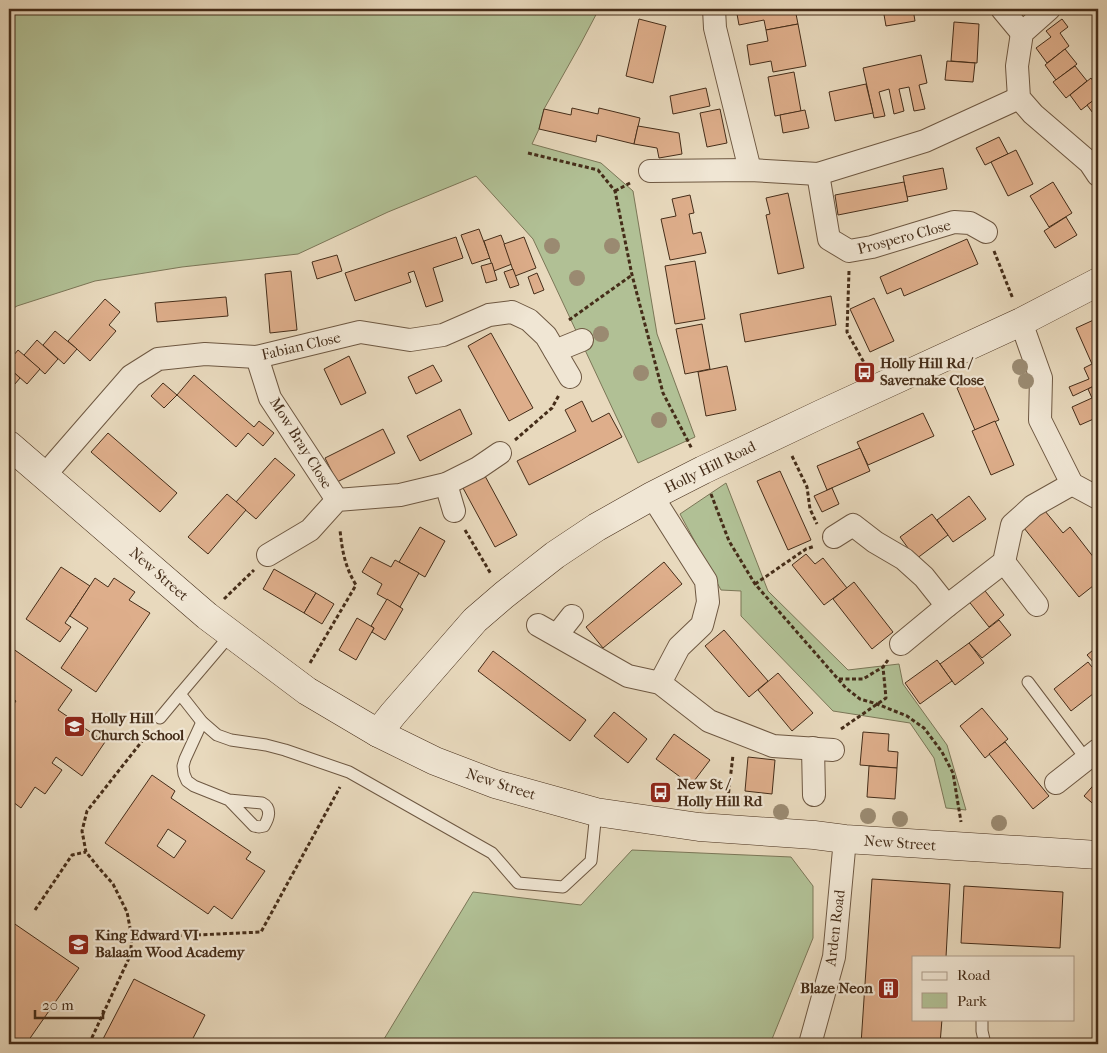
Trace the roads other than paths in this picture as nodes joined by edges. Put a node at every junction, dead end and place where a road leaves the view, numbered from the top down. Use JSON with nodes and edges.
{"nodes":[{"id":1,"x":714,"y":9,"type":"edge"},
{"id":2,"x":1002,"y":9,"type":"edge"},
{"id":3,"x":1049,"y":9,"type":"edge"},
{"id":4,"x":1022,"y":33,"type":"junction"},
{"id":5,"x":1019,"y":98,"type":"junction"},
{"id":6,"x":1095,"y":164,"type":"edge"},
{"id":7,"x":750,"y":170,"type":"junction"},
{"id":8,"x":650,"y":171,"type":"dead end"},
{"id":9,"x":818,"y":174,"type":"junction"},
{"id":10,"x":986,"y":232,"type":"road end"},
{"id":11,"x":1098,"y":282,"type":"edge"},
{"id":12,"x":1021,"y":322,"type":"junction"},
{"id":13,"x":582,"y":340,"type":"dead end"},
{"id":14,"x":550,"y":344,"type":"junction"},
{"id":15,"x":257,"y":357,"type":"junction"},
{"id":16,"x":570,"y":377,"type":"road end"},
{"id":17,"x":9,"y":445,"type":"edge"},
{"id":18,"x":500,"y":453,"type":"road end"},
{"id":19,"x":44,"y":476,"type":"junction"},
{"id":20,"x":446,"y":484,"type":"junction"},
{"id":21,"x":1072,"y":484,"type":"junction"},
{"id":22,"x":652,"y":496,"type":"junction"},
{"id":23,"x":1098,"y":498,"type":"edge"},
{"id":24,"x":337,"y":500,"type":"junction"},
{"id":25,"x":454,"y":511,"type":"road end"},
{"id":26,"x":829,"y":540,"type":"road end"},
{"id":27,"x":268,"y":555,"type":"road end"},
{"id":28,"x":1004,"y":562,"type":"junction"},
{"id":29,"x":1037,"y":605,"type":"dead end"},
{"id":30,"x":947,"y":606,"type":"junction"},
{"id":31,"x":572,"y":616,"type":"dead end"},
{"id":32,"x":231,"y":634,"type":"junction"},
{"id":33,"x":901,"y":644,"type":"road end"},
{"id":34,"x":1028,"y":682,"type":"dead end"},
{"id":35,"x":660,"y":683,"type":"junction"},
{"id":36,"x":180,"y":694,"type":"junction"},
{"id":37,"x":160,"y":718,"type":"road end"},
{"id":38,"x":202,"y":722,"type":"junction"},
{"id":39,"x":378,"y":733,"type":"junction"},
{"id":40,"x":1092,"y":755,"type":"edge"},
{"id":41,"x":1056,"y":783,"type":"dead end"},
{"id":42,"x":814,"y":795,"type":"dead end"},
{"id":43,"x":229,"y":800,"type":"dead end"},
{"id":44,"x":596,"y":812,"type":"junction"},
{"id":45,"x":845,"y":839,"type":"junction"},
{"id":46,"x":1098,"y":855,"type":"edge"},
{"id":47,"x":982,"y":1020,"type":"edge"},
{"id":48,"x":810,"y":1044,"type":"edge"},
{"id":49,"x":985,"y":1044,"type":"edge"}],
"edges":[{"from":1,"to":7,"type":"street"},
{"from":2,"to":4,"type":"street"},
{"from":3,"to":4,"type":"street"},
{"from":4,"to":5,"type":"street"},
{"from":5,"to":6,"type":"street"},
{"from":5,"to":9,"type":"street"},
{"from":7,"to":8,"type":"street"},
{"from":7,"to":9,"type":"street"},
{"from":9,"to":10,"type":"street","name":"Prospero Close"},
{"from":11,"to":12,"type":"street","name":"Holly Hill Road"},
{"from":12,"to":21,"type":"street"},
{"from":12,"to":22,"type":"street","name":"Holly Hill Road"},
{"from":13,"to":14,"type":"street"},
{"from":14,"to":15,"type":"street","name":"Fabian Close"},
{"from":14,"to":16,"type":"street","name":"Fabian Close"},
{"from":15,"to":19,"type":"street","name":"Fabian Close"},
{"from":15,"to":24,"type":"street","name":"Mow Bray Close"},
{"from":17,"to":19,"type":"street","name":"New Street"},
{"from":18,"to":20,"type":"street","name":"Mow Bray Close"},
{"from":19,"to":32,"type":"street","name":"New Street"},
{"from":20,"to":24,"type":"street","name":"Mow Bray Close"},
{"from":20,"to":25,"type":"street"},
{"from":21,"to":23,"type":"street"},
{"from":21,"to":28,"type":"street"},
{"from":22,"to":35,"type":"street"},
{"from":22,"to":39,"type":"street","name":"Holly Hill Road"},
{"from":24,"to":27,"type":"street","name":"Mow Bray Close"},
{"from":26,"to":30,"type":"street"},
{"from":28,"to":29,"type":"street"},
{"from":28,"to":30,"type":"street"},
{"from":30,"to":33,"type":"street"},
{"from":31,"to":35,"type":"street"},
{"from":32,"to":36,"type":"lane"},
{"from":32,"to":39,"type":"street","name":"New Street"},
{"from":34,"to":40,"type":"lane"},
{"from":35,"to":42,"type":"street"},
{"from":36,"to":37,"type":"lane"},
{"from":36,"to":38,"type":"lane"},
{"from":38,"to":43,"type":"lane"},
{"from":38,"to":44,"type":"lane"},
{"from":39,"to":44,"type":"street","name":"New Street"},
{"from":40,"to":41,"type":"street"},
{"from":44,"to":45,"type":"street","name":"New Street"},
{"from":45,"to":46,"type":"street","name":"New Street"},
{"from":45,"to":48,"type":"street","name":"Arden Road"},
{"from":47,"to":49,"type":"lane"}]}
